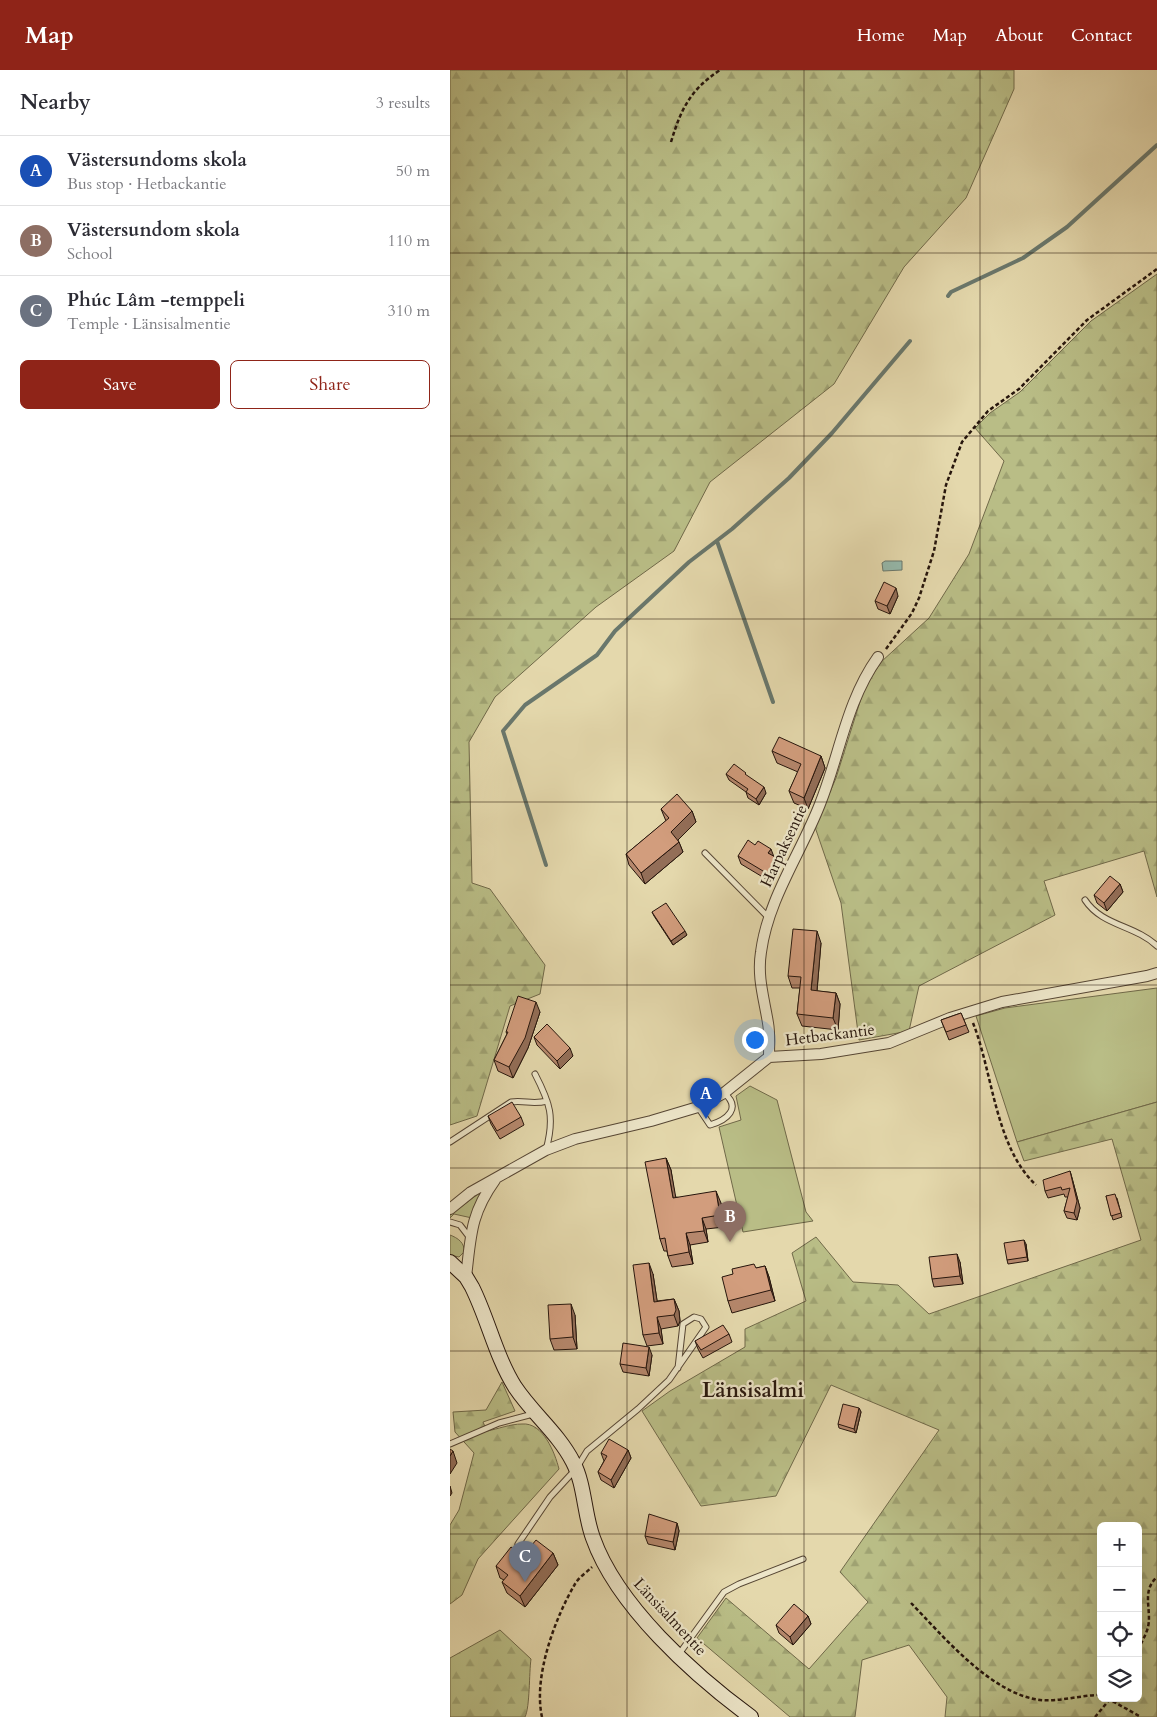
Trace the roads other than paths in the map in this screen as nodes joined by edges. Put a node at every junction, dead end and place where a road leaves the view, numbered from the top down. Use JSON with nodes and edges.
{"nodes":[{"id":1,"x":878,"y":658,"type":"road end"},
{"id":2,"x":705,"y":853,"type":"dead end"},
{"id":3,"x":1085,"y":900,"type":"dead end"},
{"id":4,"x":770,"y":918,"type":"junction"},
{"id":5,"x":1157,"y":946,"type":"edge"},
{"id":6,"x":1157,"y":973,"type":"edge"},
{"id":7,"x":769,"y":1057,"type":"junction"},
{"id":8,"x":535,"y":1074,"type":"dead end"},
{"id":9,"x":724,"y":1092,"type":"junction"},
{"id":10,"x":547,"y":1101,"type":"junction"},
{"id":11,"x":698,"y":1107,"type":"junction"},
{"id":12,"x":450,"y":1142,"type":"edge"},
{"id":13,"x":546,"y":1150,"type":"junction"},
{"id":14,"x":497,"y":1178,"type":"junction"},
{"id":15,"x":450,"y":1209,"type":"edge"},
{"id":16,"x":450,"y":1222,"type":"edge"},
{"id":17,"x":470,"y":1238,"type":"junction"},
{"id":18,"x":450,"y":1262,"type":"edge"},
{"id":19,"x":466,"y":1278,"type":"junction"},
{"id":20,"x":678,"y":1368,"type":"junction"},
{"id":21,"x":536,"y":1414,"type":"junction"},
{"id":22,"x":450,"y":1444,"type":"edge"},
{"id":23,"x":576,"y":1469,"type":"junction"},
{"id":24,"x":518,"y":1544,"type":"dead end"},
{"id":25,"x":803,"y":1559,"type":"dead end"},
{"id":26,"x":679,"y":1654,"type":"junction"},
{"id":27,"x":751,"y":1717,"type":"edge"}],
"edges":[{"from":1,"to":4,"type":"street","name":"Harpaksentie"},
{"from":2,"to":4,"type":"lane"},
{"from":3,"to":5,"type":"lane"},
{"from":4,"to":7,"type":"street","name":"Harpaksentie"},
{"from":6,"to":7,"type":"street","name":"Hetbackantie"},
{"from":7,"to":9,"type":"street","name":"Hetbackantie"},
{"from":8,"to":10,"type":"lane"},
{"from":9,"to":11,"type":"street","name":"Hetbackantie"},
{"from":9,"to":11,"type":"lane"},
{"from":10,"to":12,"type":"lane"},
{"from":10,"to":13,"type":"lane"},
{"from":11,"to":13,"type":"street","name":"Hetbackantie"},
{"from":13,"to":14,"type":"street","name":"Hetbackantie"},
{"from":14,"to":15,"type":"street","name":"Hetbackantie"},
{"from":14,"to":17,"type":"street","name":"Hetbackantie"},
{"from":16,"to":17,"type":"lane"},
{"from":17,"to":19,"type":"street","name":"Hetbackantie"},
{"from":18,"to":19,"type":"street","name":"Länsisalmentie"},
{"from":19,"to":21,"type":"street","name":"Länsisalmentie"},
{"from":20,"to":20,"type":"lane"},
{"from":20,"to":23,"type":"lane"},
{"from":21,"to":22,"type":"lane"},
{"from":21,"to":23,"type":"street","name":"Länsisalmentie"},
{"from":23,"to":24,"type":"lane"},
{"from":23,"to":26,"type":"street","name":"Länsisalmentie"},
{"from":25,"to":26,"type":"lane"},
{"from":26,"to":27,"type":"street","name":"Länsisalmentie"}]}
